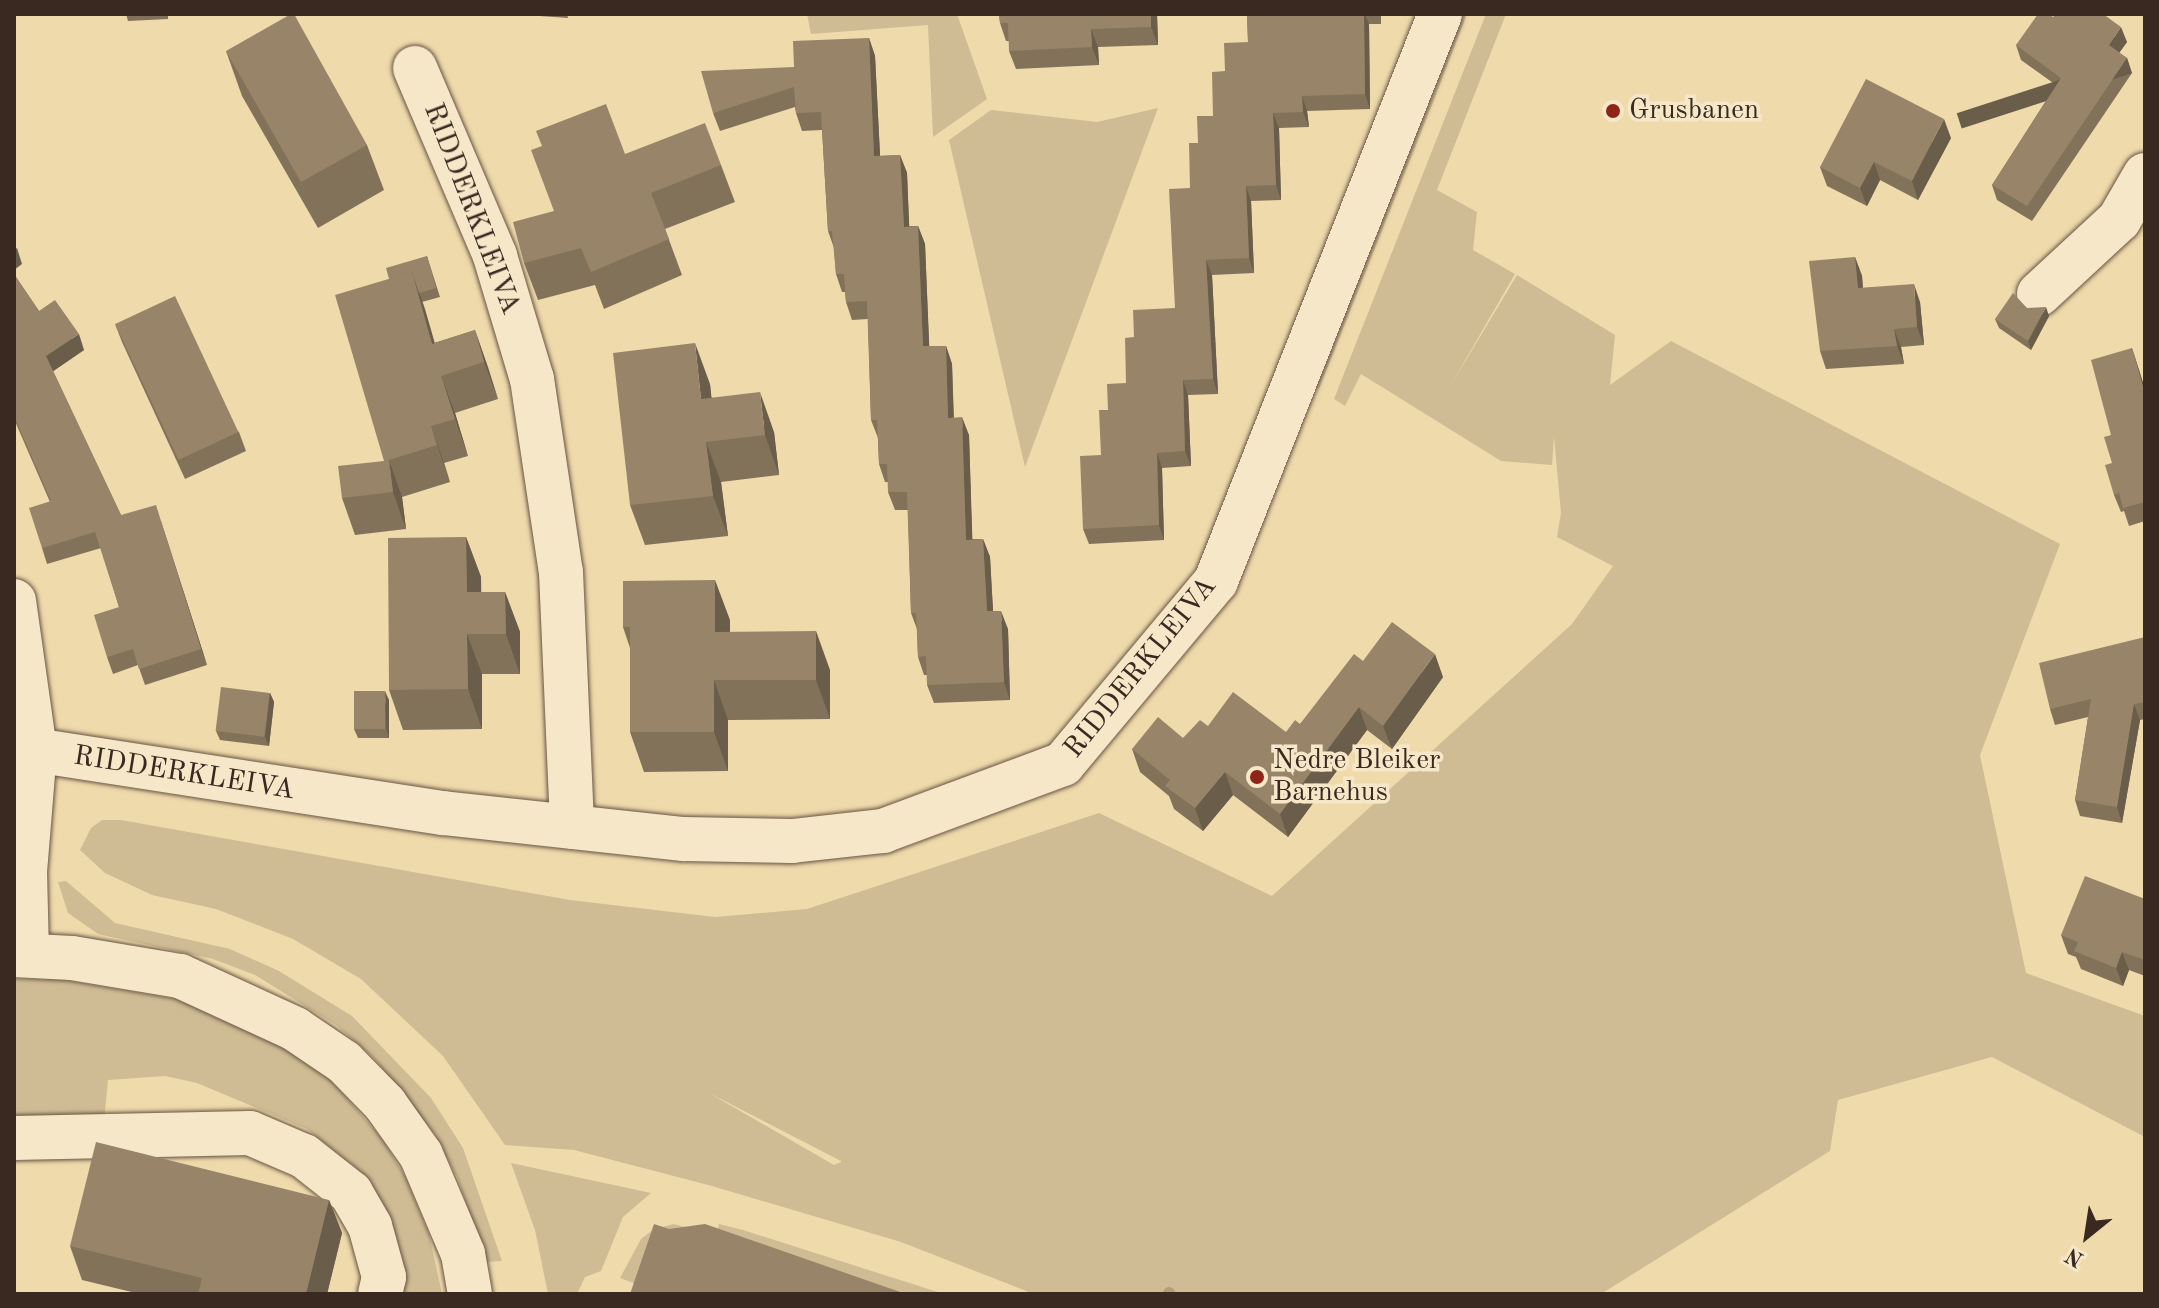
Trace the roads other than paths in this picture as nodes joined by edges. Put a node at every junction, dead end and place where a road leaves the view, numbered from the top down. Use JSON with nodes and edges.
{"nodes":[{"id":1,"x":1440,"y":14,"type":"edge"},
{"id":2,"x":415,"y":68,"type":"dead end"},
{"id":3,"x":2145,"y":175,"type":"edge"},
{"id":4,"x":2039,"y":294,"type":"dead end"},
{"id":5,"x":14,"y":601,"type":"edge"},
{"id":6,"x":35,"y":750,"type":"junction"},
{"id":7,"x":572,"y":827,"type":"junction"},
{"id":8,"x":20,"y":955,"type":"edge"},
{"id":9,"x":14,"y":1138,"type":"edge"},
{"id":10,"x":380,"y":1294,"type":"edge"},
{"id":11,"x":470,"y":1294,"type":"edge"}],
"edges":[{"from":1,"to":7,"type":"street","name":"RIDDERKLEIVA"},
{"from":2,"to":7,"type":"street","name":"RIDDERKLEIVA"},
{"from":3,"to":4,"type":"street"},
{"from":5,"to":6,"type":"street"},
{"from":6,"to":7,"type":"street","name":"RIDDERKLEIVA"},
{"from":6,"to":8,"type":"street"},
{"from":8,"to":11,"type":"street"},
{"from":9,"to":10,"type":"street"}]}
